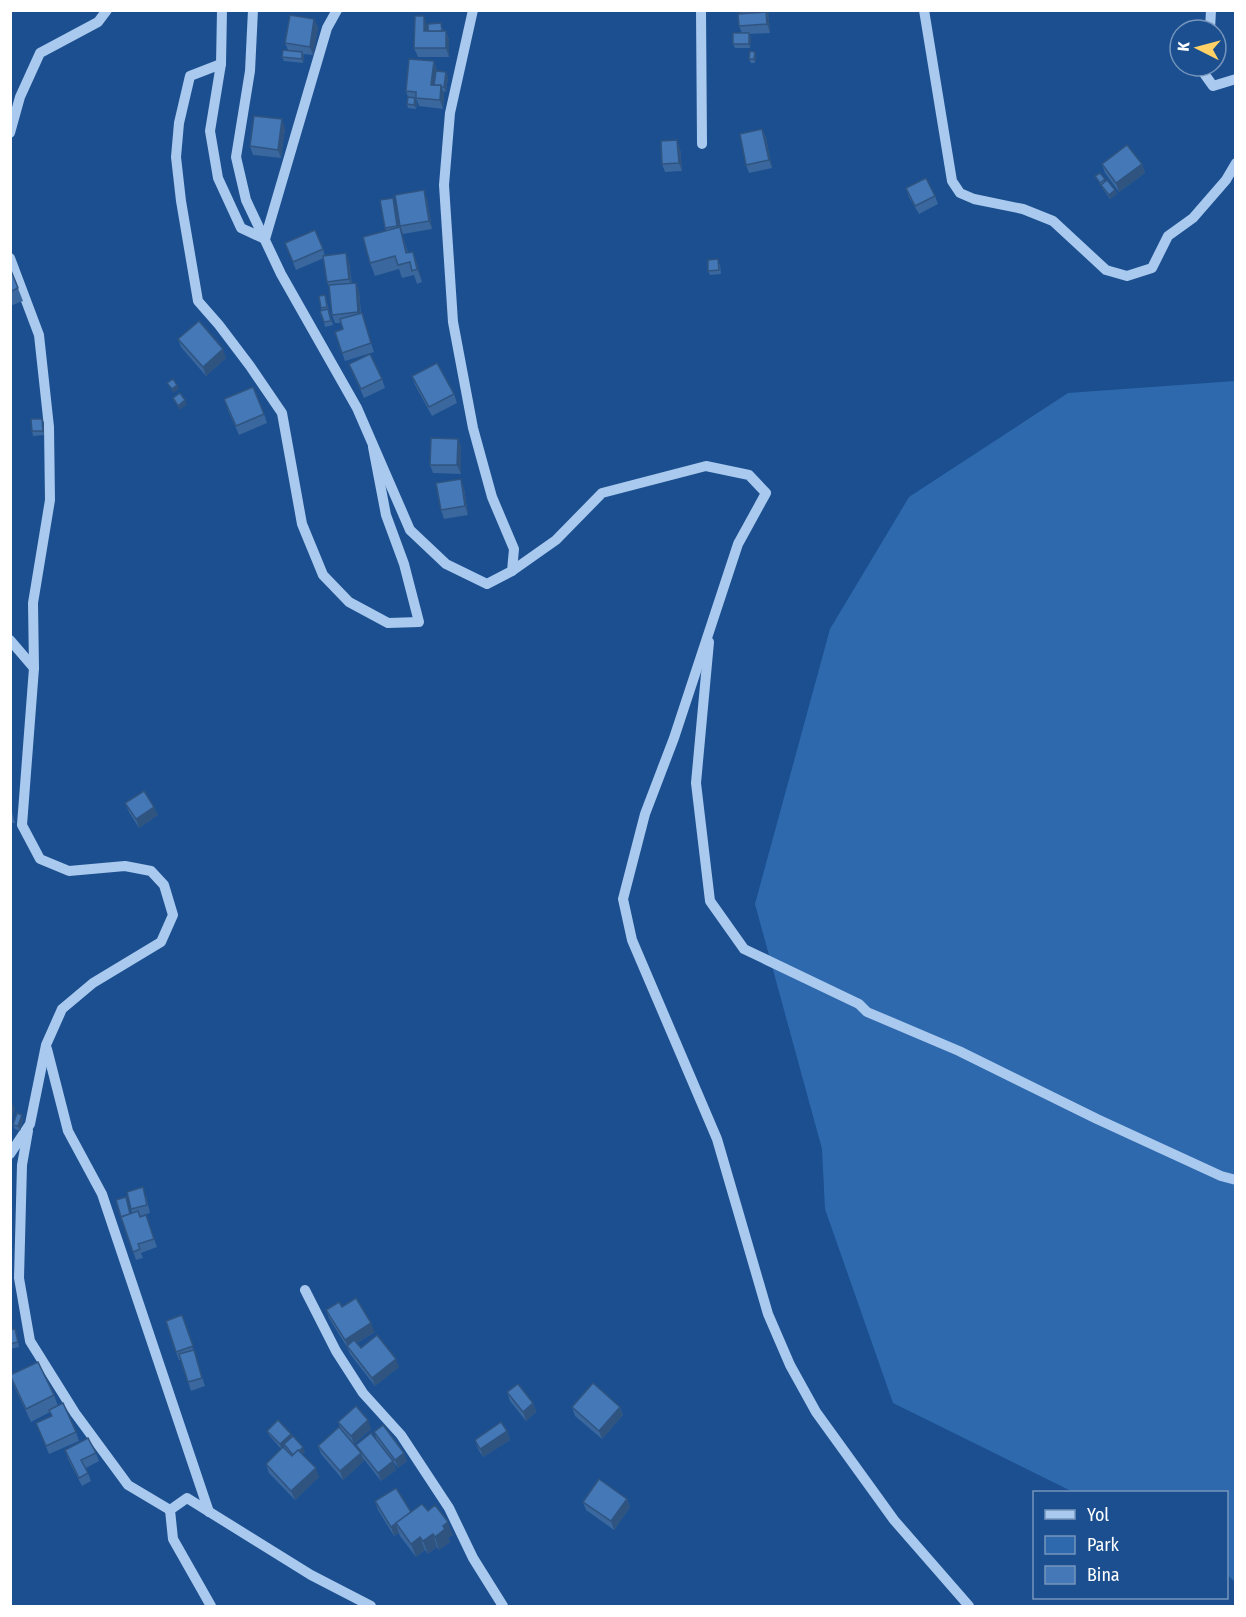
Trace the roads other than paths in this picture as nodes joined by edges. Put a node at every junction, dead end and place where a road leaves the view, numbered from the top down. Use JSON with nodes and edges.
{"nodes":[{"id":1,"x":107,"y":10,"type":"edge"},
{"id":2,"x":222,"y":10,"type":"edge"},
{"id":3,"x":253,"y":10,"type":"edge"},
{"id":4,"x":337,"y":10,"type":"edge"},
{"id":5,"x":473,"y":10,"type":"edge"},
{"id":6,"x":701,"y":10,"type":"edge"},
{"id":7,"x":924,"y":10,"type":"edge"},
{"id":8,"x":221,"y":64,"type":"junction"},
{"id":9,"x":1208,"y":78,"type":"edge"},
{"id":10,"x":1236,"y":79,"type":"edge"},
{"id":11,"x":10,"y":134,"type":"edge"},
{"id":12,"x":702,"y":144,"type":"dead end"},
{"id":13,"x":1236,"y":162,"type":"edge"},
{"id":14,"x":265,"y":239,"type":"junction"},
{"id":15,"x":10,"y":258,"type":"edge"},
{"id":16,"x":374,"y":447,"type":"junction"},
{"id":17,"x":512,"y":571,"type":"junction"},
{"id":18,"x":711,"y":623,"type":"junction"},
{"id":19,"x":10,"y":640,"type":"edge"},
{"id":20,"x":34,"y":668,"type":"junction"},
{"id":21,"x":46,"y":1045,"type":"junction"},
{"id":22,"x":30,"y":1124,"type":"junction"},
{"id":23,"x":10,"y":1154,"type":"edge"},
{"id":24,"x":1236,"y":1180,"type":"edge"},
{"id":25,"x":305,"y":1290,"type":"dead end"},
{"id":26,"x":170,"y":1510,"type":"junction"},
{"id":27,"x":209,"y":1512,"type":"junction"},
{"id":28,"x":211,"y":1606,"type":"edge"},
{"id":29,"x":371,"y":1606,"type":"edge"},
{"id":30,"x":502,"y":1606,"type":"edge"},
{"id":31,"x":969,"y":1606,"type":"edge"}],
"edges":[{"from":1,"to":11,"type":"street"},
{"from":2,"to":8,"type":"street"},
{"from":3,"to":14,"type":"street"},
{"from":4,"to":14,"type":"street"},
{"from":5,"to":17,"type":"street"},
{"from":6,"to":12,"type":"street"},
{"from":7,"to":13,"type":"street"},
{"from":8,"to":14,"type":"street"},
{"from":8,"to":16,"type":"street"},
{"from":9,"to":10,"type":"street"},
{"from":14,"to":16,"type":"street"},
{"from":15,"to":20,"type":"street"},
{"from":16,"to":17,"type":"street"},
{"from":17,"to":18,"type":"street"},
{"from":18,"to":24,"type":"street"},
{"from":18,"to":31,"type":"street"},
{"from":19,"to":20,"type":"street"},
{"from":20,"to":21,"type":"street"},
{"from":21,"to":22,"type":"street"},
{"from":21,"to":27,"type":"street"},
{"from":22,"to":23,"type":"street"},
{"from":22,"to":26,"type":"street"},
{"from":25,"to":30,"type":"street"},
{"from":26,"to":27,"type":"street"},
{"from":26,"to":28,"type":"street"},
{"from":27,"to":29,"type":"street"}]}
